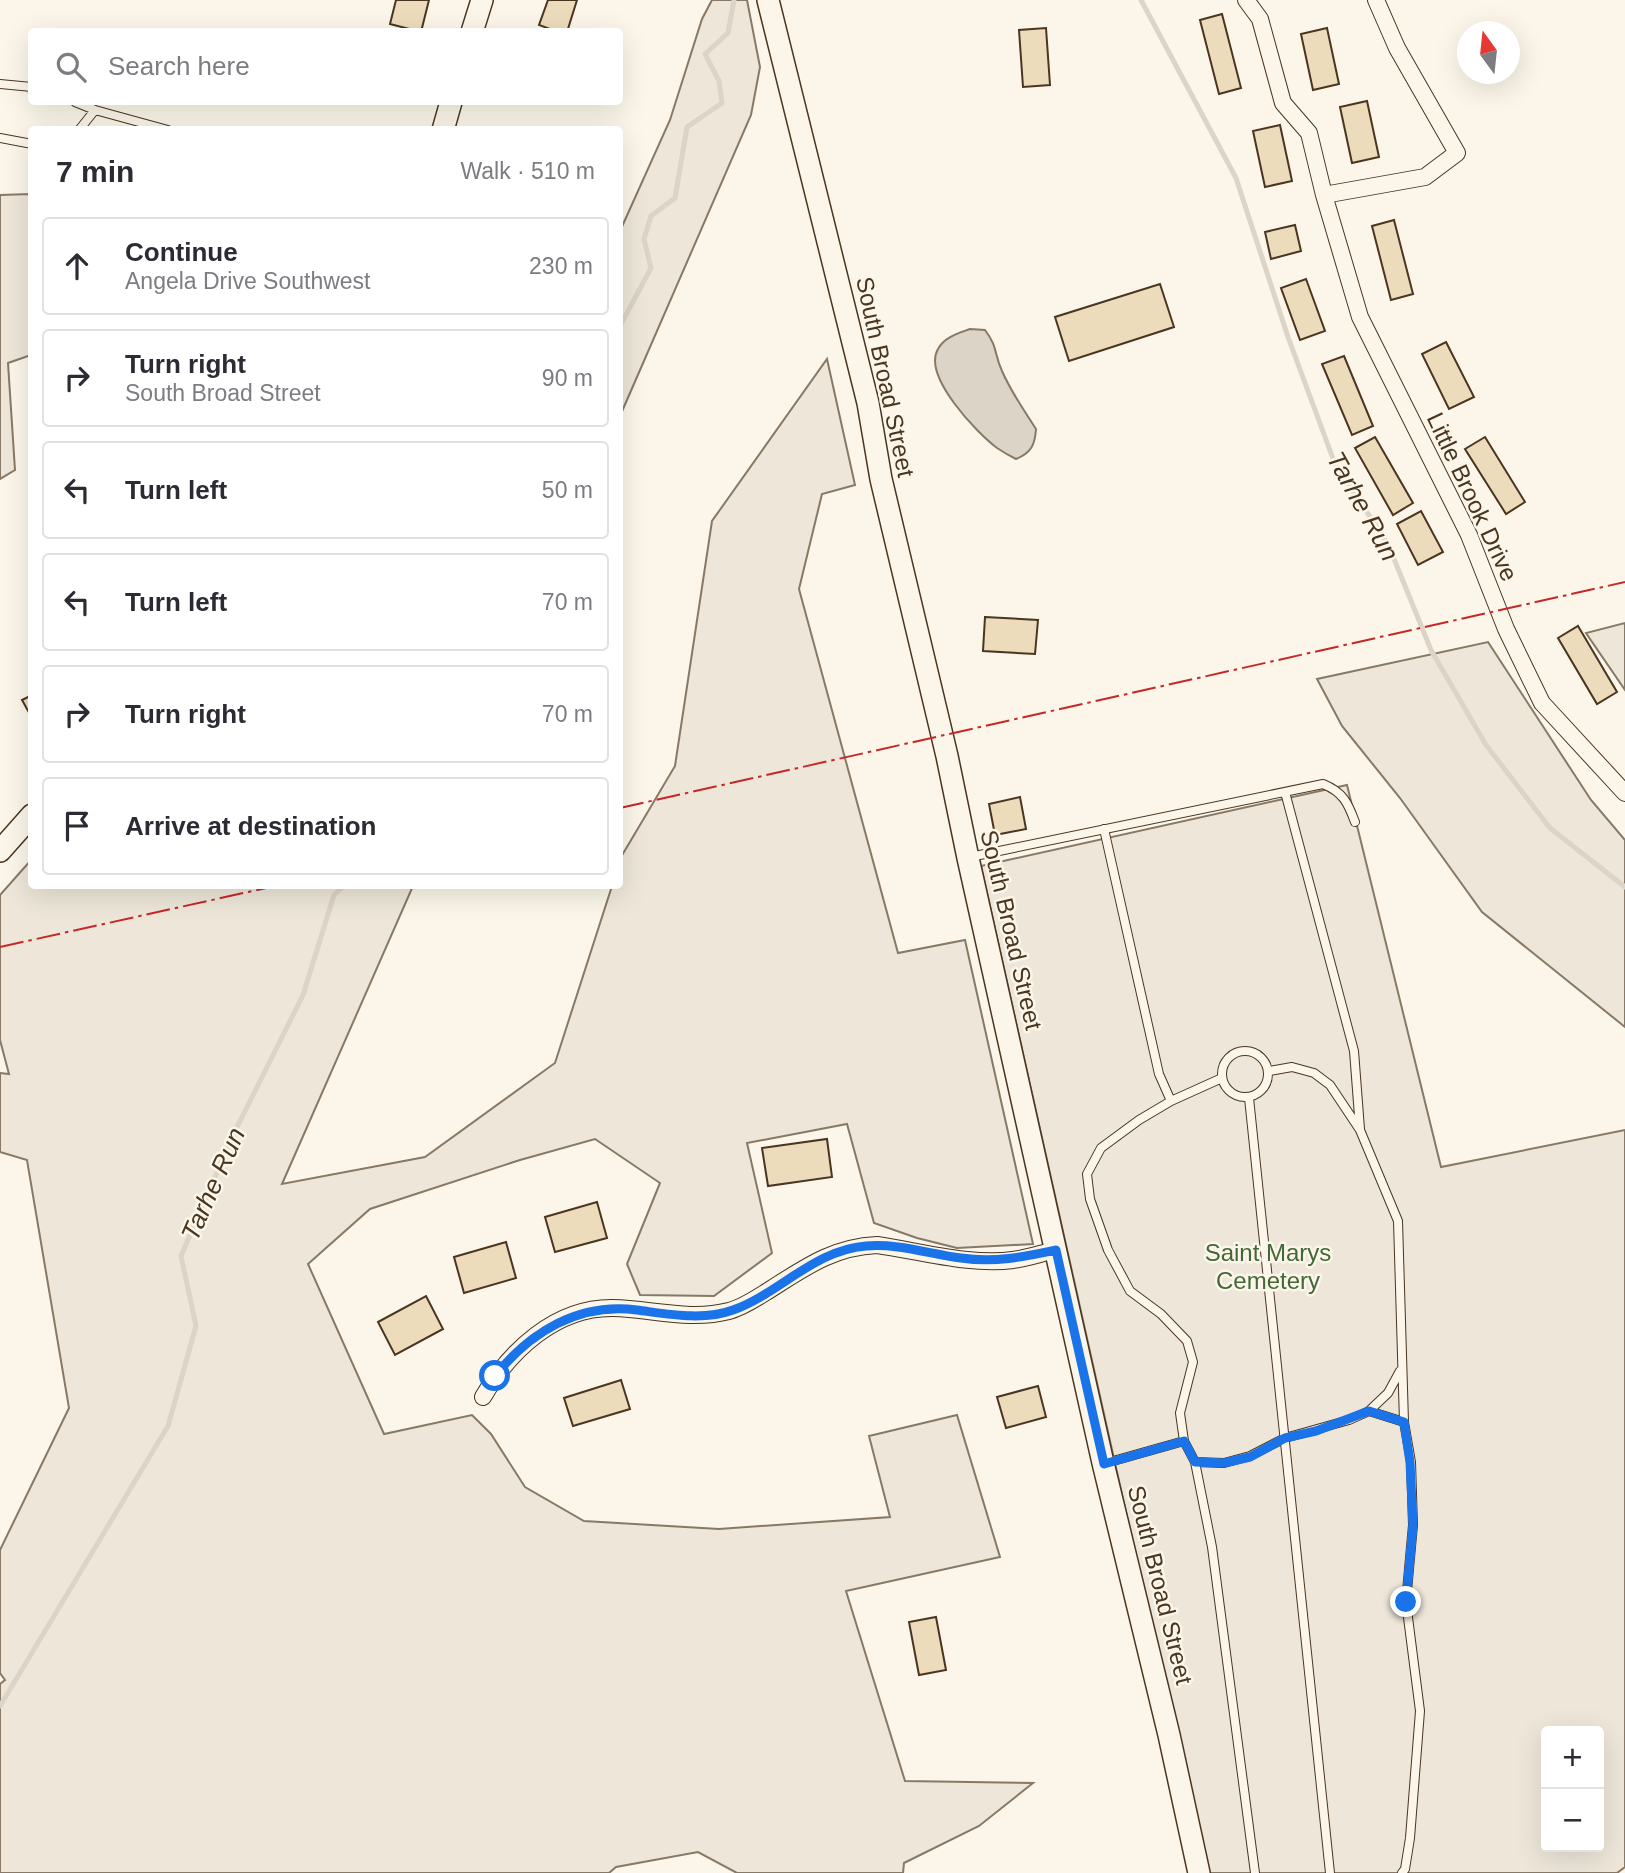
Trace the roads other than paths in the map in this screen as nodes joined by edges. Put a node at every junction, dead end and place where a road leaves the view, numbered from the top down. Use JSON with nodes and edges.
{"nodes":[{"id":1,"x":482,"y":0,"type":"edge"},
{"id":2,"x":768,"y":0,"type":"edge"},
{"id":3,"x":1246,"y":0,"type":"edge"},
{"id":4,"x":1376,"y":0,"type":"edge"},
{"id":5,"x":473,"y":28,"type":"edge"},
{"id":6,"x":0,"y":84,"type":"edge"},
{"id":7,"x":28,"y":88,"type":"edge"},
{"id":8,"x":82,"y":105,"type":"edge"},
{"id":9,"x":450,"y":105,"type":"edge"},
{"id":10,"x":95,"y":110,"type":"junction"},
{"id":11,"x":82,"y":126,"type":"edge"},
{"id":12,"x":153,"y":126,"type":"edge"},
{"id":13,"x":444,"y":126,"type":"edge"},
{"id":14,"x":0,"y":138,"type":"edge"},
{"id":15,"x":28,"y":143,"type":"edge"},
{"id":16,"x":1324,"y":195,"type":"junction"},
{"id":17,"x":1285,"y":792,"type":"junction"},
{"id":18,"x":1625,"y":793,"type":"edge"},
{"id":19,"x":28,"y":820,"type":"edge"},
{"id":20,"x":1355,"y":822,"type":"dead end"},
{"id":21,"x":1104,"y":829,"type":"junction"},
{"id":22,"x":0,"y":851,"type":"edge"},
{"id":23,"x":968,"y":858,"type":"junction"},
{"id":24,"x":1269,"y":1071,"type":"junction"},
{"id":25,"x":1222,"y":1078,"type":"junction"},
{"id":26,"x":1249,"y":1098,"type":"junction"},
{"id":27,"x":1171,"y":1101,"type":"junction"},
{"id":28,"x":1360,"y":1130,"type":"junction"},
{"id":29,"x":1056,"y":1250,"type":"junction"},
{"id":30,"x":1402,"y":1369,"type":"junction"},
{"id":31,"x":483,"y":1397,"type":"dead end"},
{"id":32,"x":1369,"y":1411,"type":"junction"},
{"id":33,"x":1404,"y":1422,"type":"junction"},
{"id":34,"x":1285,"y":1438,"type":"junction"},
{"id":35,"x":1184,"y":1441,"type":"junction"},
{"id":36,"x":1195,"y":1462,"type":"junction"},
{"id":37,"x":1104,"y":1464,"type":"junction"},
{"id":38,"x":1199,"y":1873,"type":"edge"},
{"id":39,"x":1255,"y":1873,"type":"edge"},
{"id":40,"x":1331,"y":1873,"type":"edge"},
{"id":41,"x":1402,"y":1873,"type":"edge"}],
"edges":[{"from":1,"to":5,"type":"street"},
{"from":2,"to":23,"type":"street","name":"South Broad Street"},
{"from":3,"to":16,"type":"street","name":"Little Brook Drive"},
{"from":4,"to":16,"type":"street"},
{"from":6,"to":7,"type":"lane"},
{"from":8,"to":10,"type":"lane"},
{"from":9,"to":13,"type":"street"},
{"from":10,"to":11,"type":"lane"},
{"from":10,"to":12,"type":"lane"},
{"from":14,"to":15,"type":"lane"},
{"from":16,"to":18,"type":"street","name":"Little Brook Drive"},
{"from":17,"to":20,"type":"lane"},
{"from":17,"to":21,"type":"lane"},
{"from":17,"to":28,"type":"lane"},
{"from":19,"to":22,"type":"street"},
{"from":21,"to":23,"type":"lane"},
{"from":21,"to":27,"type":"lane"},
{"from":23,"to":29,"type":"street","name":"South Broad Street"},
{"from":24,"to":25,"type":"lane"},
{"from":24,"to":26,"type":"lane"},
{"from":24,"to":28,"type":"lane"},
{"from":25,"to":26,"type":"lane"},
{"from":25,"to":27,"type":"lane"},
{"from":26,"to":34,"type":"lane"},
{"from":27,"to":35,"type":"lane"},
{"from":28,"to":30,"type":"lane"},
{"from":29,"to":31,"type":"street"},
{"from":29,"to":37,"type":"street","name":"South Broad Street"},
{"from":30,"to":32,"type":"lane"},
{"from":30,"to":33,"type":"lane"},
{"from":32,"to":33,"type":"lane"},
{"from":32,"to":34,"type":"lane"},
{"from":33,"to":41,"type":"lane"},
{"from":34,"to":36,"type":"lane"},
{"from":34,"to":40,"type":"lane"},
{"from":35,"to":36,"type":"lane"},
{"from":35,"to":37,"type":"lane"},
{"from":36,"to":39,"type":"lane"},
{"from":37,"to":38,"type":"street","name":"South Broad Street"}]}
